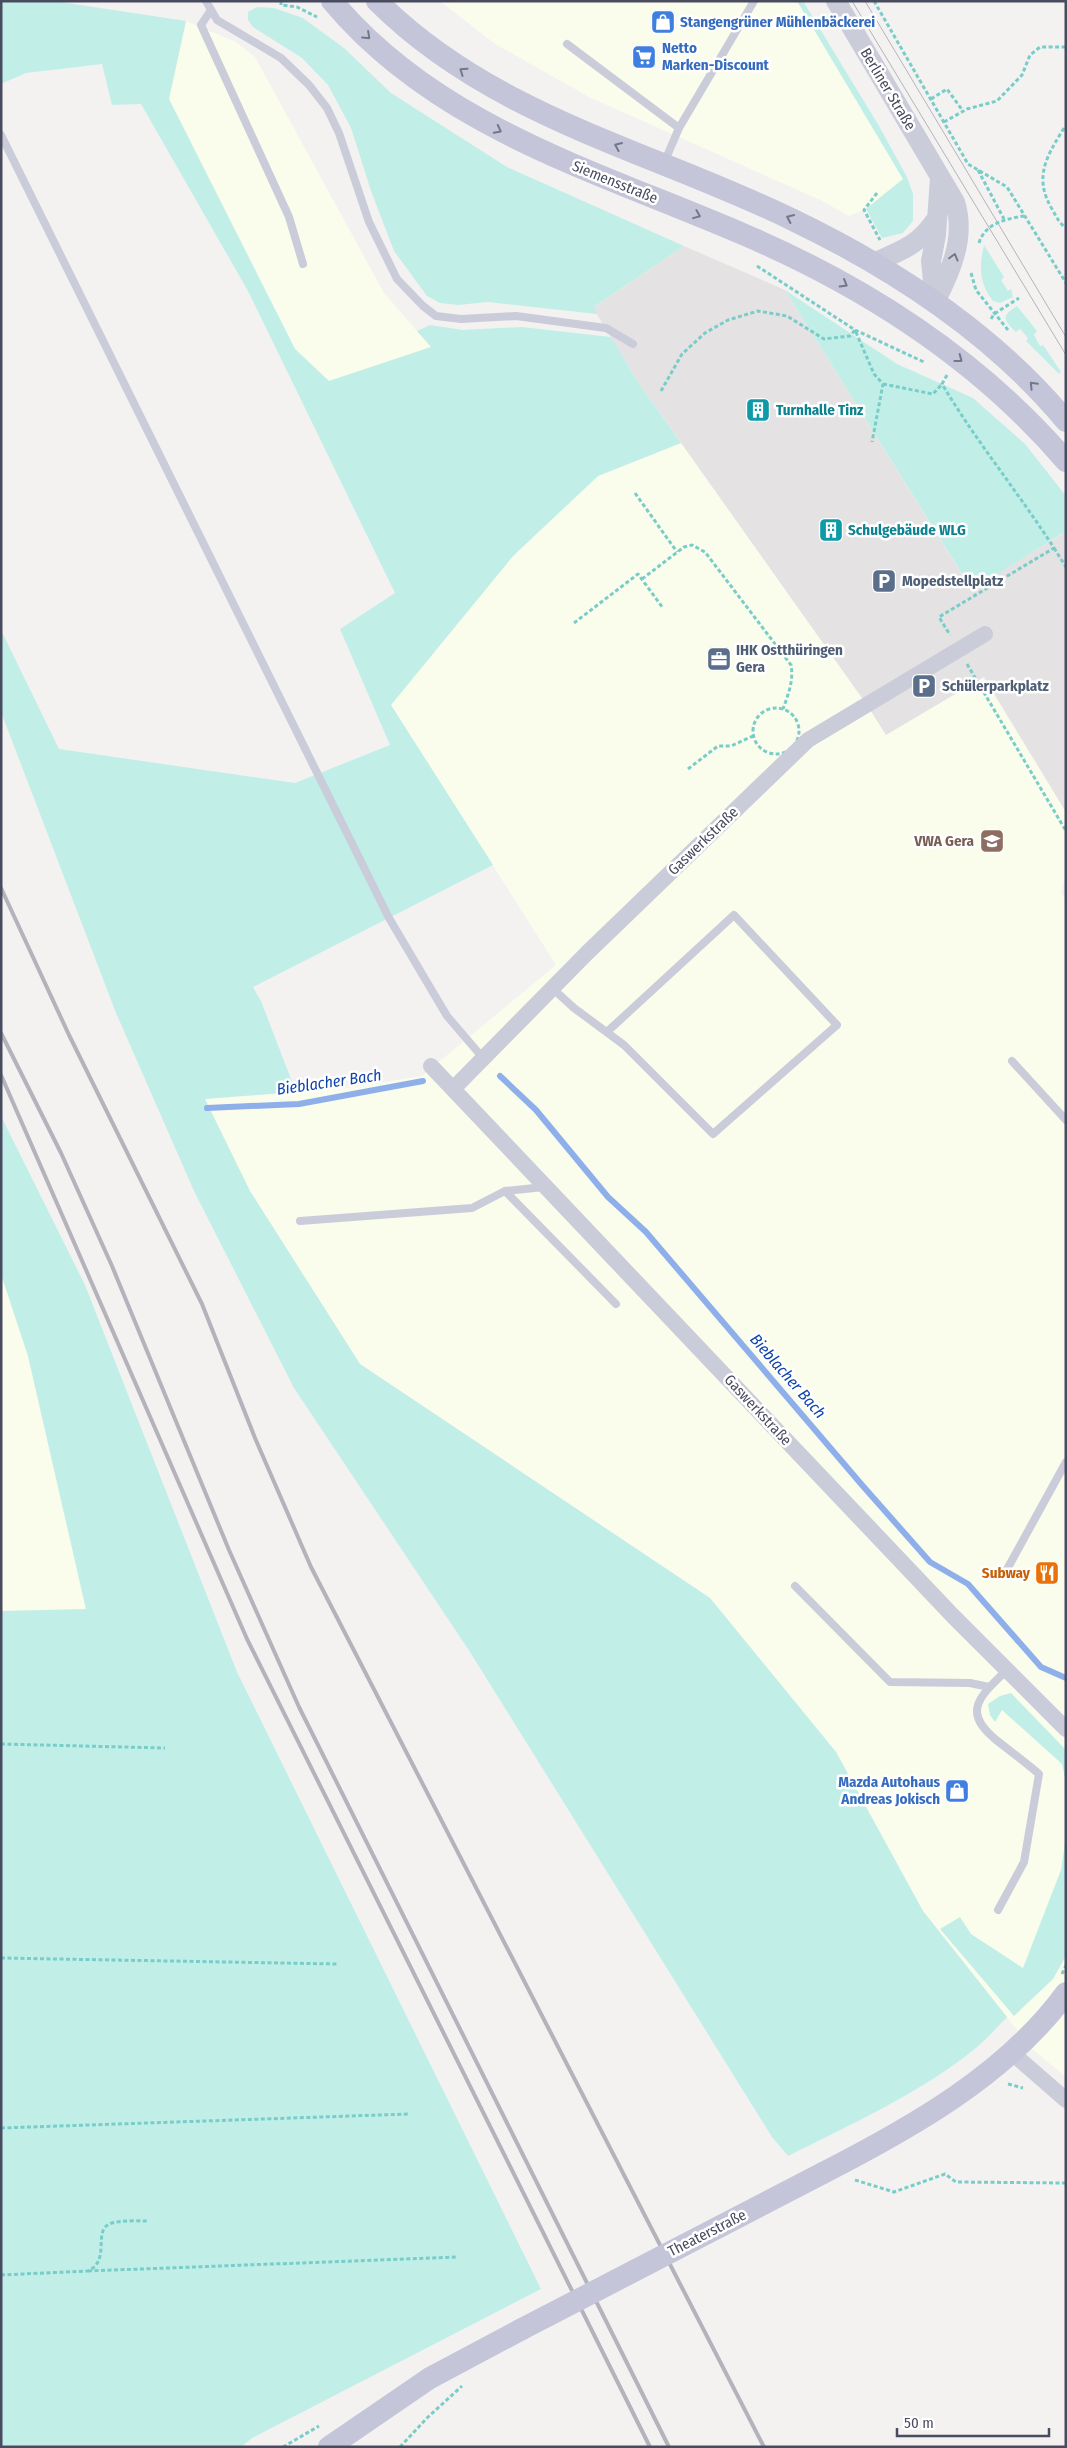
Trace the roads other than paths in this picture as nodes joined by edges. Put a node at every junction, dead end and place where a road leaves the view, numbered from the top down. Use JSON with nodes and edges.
{"nodes":[{"id":1,"x":206,"y":1,"type":"edge"},
{"id":2,"x":332,"y":1,"type":"edge"},
{"id":3,"x":377,"y":1,"type":"edge"},
{"id":4,"x":754,"y":1,"type":"edge"},
{"id":5,"x":836,"y":1,"type":"edge"},
{"id":6,"x":211,"y":10,"type":"junction"},
{"id":7,"x":567,"y":44,"type":"dead end"},
{"id":8,"x":679,"y":128,"type":"junction"},
{"id":9,"x":1,"y":135,"type":"edge"},
{"id":10,"x":663,"y":165,"type":"junction"},
{"id":11,"x":940,"y":178,"type":"junction"},
{"id":12,"x":937,"y":218,"type":"junction"},
{"id":13,"x":877,"y":253,"type":"junction"},
{"id":14,"x":303,"y":264,"type":"dead end"},
{"id":15,"x":935,"y":302,"type":"junction"},
{"id":16,"x":919,"y":331,"type":"junction"},
{"id":17,"x":633,"y":344,"type":"dead end"},
{"id":18,"x":1066,"y":421,"type":"edge"},
{"id":19,"x":1066,"y":461,"type":"edge"},
{"id":20,"x":985,"y":634,"type":"dead end"},
{"id":21,"x":552,"y":988,"type":"junction"},
{"id":22,"x":608,"y":1031,"type":"junction"},
{"id":23,"x":483,"y":1058,"type":"junction"},
{"id":24,"x":1012,"y":1060,"type":"dead end"},
{"id":25,"x":431,"y":1066,"type":"dead end"},
{"id":26,"x":453,"y":1089,"type":"junction"},
{"id":27,"x":1066,"y":1120,"type":"edge"},
{"id":28,"x":546,"y":1186,"type":"junction"},
{"id":29,"x":505,"y":1191,"type":"junction"},
{"id":30,"x":300,"y":1221,"type":"dead end"},
{"id":31,"x":616,"y":1304,"type":"dead end"},
{"id":32,"x":1066,"y":1462,"type":"edge"},
{"id":33,"x":1005,"y":1573,"type":"dead end"},
{"id":34,"x":794,"y":1586,"type":"dead end"},
{"id":35,"x":1006,"y":1671,"type":"junction"},
{"id":36,"x":988,"y":1687,"type":"junction"},
{"id":37,"x":1066,"y":1729,"type":"edge"},
{"id":38,"x":998,"y":1910,"type":"dead end"},
{"id":39,"x":1066,"y":1993,"type":"edge"},
{"id":40,"x":1010,"y":2052,"type":"junction"},
{"id":41,"x":1066,"y":2100,"type":"edge"},
{"id":42,"x":328,"y":2447,"type":"edge"}],
"edges":[{"from":1,"to":6,"type":"lane"},
{"from":2,"to":16,"type":"main road","name":"Siemensstraße","one_way":true},
{"from":10,"to":3,"type":"main road","one_way":true},
{"from":4,"to":8,"type":"lane"},
{"from":5,"to":11,"type":"street","name":"Berliner Straße"},
{"from":6,"to":14,"type":"lane"},
{"from":6,"to":17,"type":"lane"},
{"from":7,"to":8,"type":"lane"},
{"from":8,"to":10,"type":"lane"},
{"from":9,"to":23,"type":"lane"},
{"from":13,"to":10,"type":"main road","one_way":true},
{"from":11,"to":12,"type":"street"},
{"from":15,"to":11,"type":"street","name":"Berliner Straße","one_way":true},
{"from":12,"to":13,"type":"street"},
{"from":12,"to":15,"type":"street"},
{"from":13,"to":15,"type":"main road"},
{"from":15,"to":16,"type":"main road"},
{"from":18,"to":15,"type":"main road","one_way":true},
{"from":16,"to":19,"type":"main road","one_way":true},
{"from":20,"to":21,"type":"street","name":"Gaswerkstraße"},
{"from":21,"to":22,"type":"lane"},
{"from":21,"to":23,"type":"street","name":"Gaswerkstraße"},
{"from":22,"to":22,"type":"lane"},
{"from":23,"to":26,"type":"street","name":"Gaswerkstraße"},
{"from":24,"to":27,"type":"lane"},
{"from":25,"to":26,"type":"street","name":"Gaswerkstraße"},
{"from":26,"to":28,"type":"street","name":"Gaswerkstraße"},
{"from":28,"to":29,"type":"lane"},
{"from":28,"to":35,"type":"street","name":"Gaswerkstraße"},
{"from":29,"to":30,"type":"lane"},
{"from":29,"to":31,"type":"lane"},
{"from":32,"to":33,"type":"lane"},
{"from":34,"to":36,"type":"lane"},
{"from":35,"to":36,"type":"lane"},
{"from":35,"to":37,"type":"street","name":"Gaswerkstraße"},
{"from":36,"to":38,"type":"lane"},
{"from":39,"to":40,"type":"main road","name":"Theaterstraße"},
{"from":40,"to":41,"type":"street"},
{"from":40,"to":42,"type":"main road","name":"Theaterstraße","bridge":true}]}
